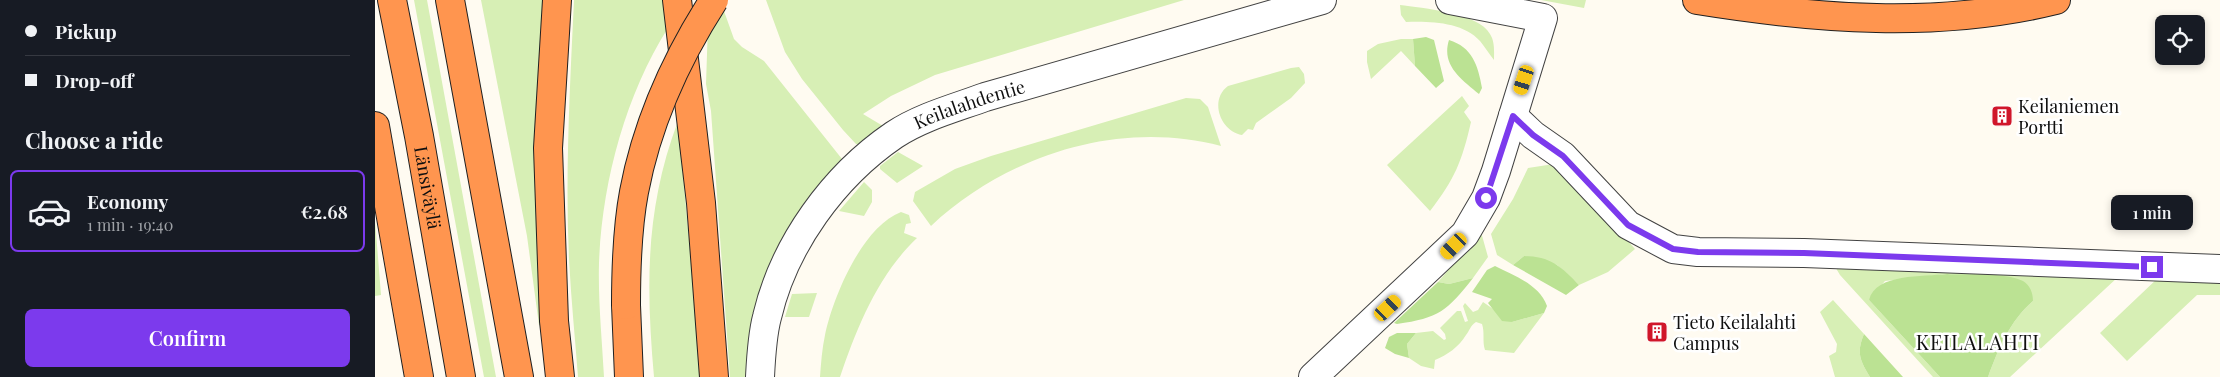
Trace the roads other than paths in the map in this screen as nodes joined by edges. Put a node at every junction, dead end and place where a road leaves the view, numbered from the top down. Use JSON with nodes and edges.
{"nodes":[{"id":1,"x":392,"y":0,"type":"edge"},
{"id":2,"x":449,"y":0,"type":"edge"},
{"id":3,"x":557,"y":0,"type":"edge"},
{"id":4,"x":677,"y":0,"type":"edge"},
{"id":5,"x":714,"y":0,"type":"edge"},
{"id":6,"x":1321,"y":0,"type":"edge"},
{"id":7,"x":1450,"y":0,"type":"edge"},
{"id":8,"x":1697,"y":0,"type":"edge"},
{"id":9,"x":2056,"y":0,"type":"edge"},
{"id":10,"x":1513,"y":116,"type":"junction"},
{"id":11,"x":375,"y":126,"type":"edge"},
{"id":12,"x":2220,"y":269,"type":"edge"},
{"id":13,"x":419,"y":377,"type":"edge"},
{"id":14,"x":461,"y":377,"type":"edge"},
{"id":15,"x":519,"y":377,"type":"edge"},
{"id":16,"x":560,"y":377,"type":"edge"},
{"id":17,"x":629,"y":377,"type":"edge"},
{"id":18,"x":713,"y":377,"type":"edge"},
{"id":19,"x":760,"y":377,"type":"edge"},
{"id":20,"x":1313,"y":377,"type":"edge"}],
"edges":[{"from":1,"to":14,"type":"highway","name":"Länsiväylä"},
{"from":2,"to":15,"type":"highway"},
{"from":3,"to":16,"type":"highway"},
{"from":4,"to":18,"type":"highway"},
{"from":5,"to":17,"type":"highway","bridge":true},
{"from":6,"to":19,"type":"street","name":"Keilalahdentie"},
{"from":7,"to":10,"type":"street"},
{"from":8,"to":9,"type":"highway"},
{"from":10,"to":12,"type":"street"},
{"from":10,"to":20,"type":"street"},
{"from":11,"to":13,"type":"highway"}]}
